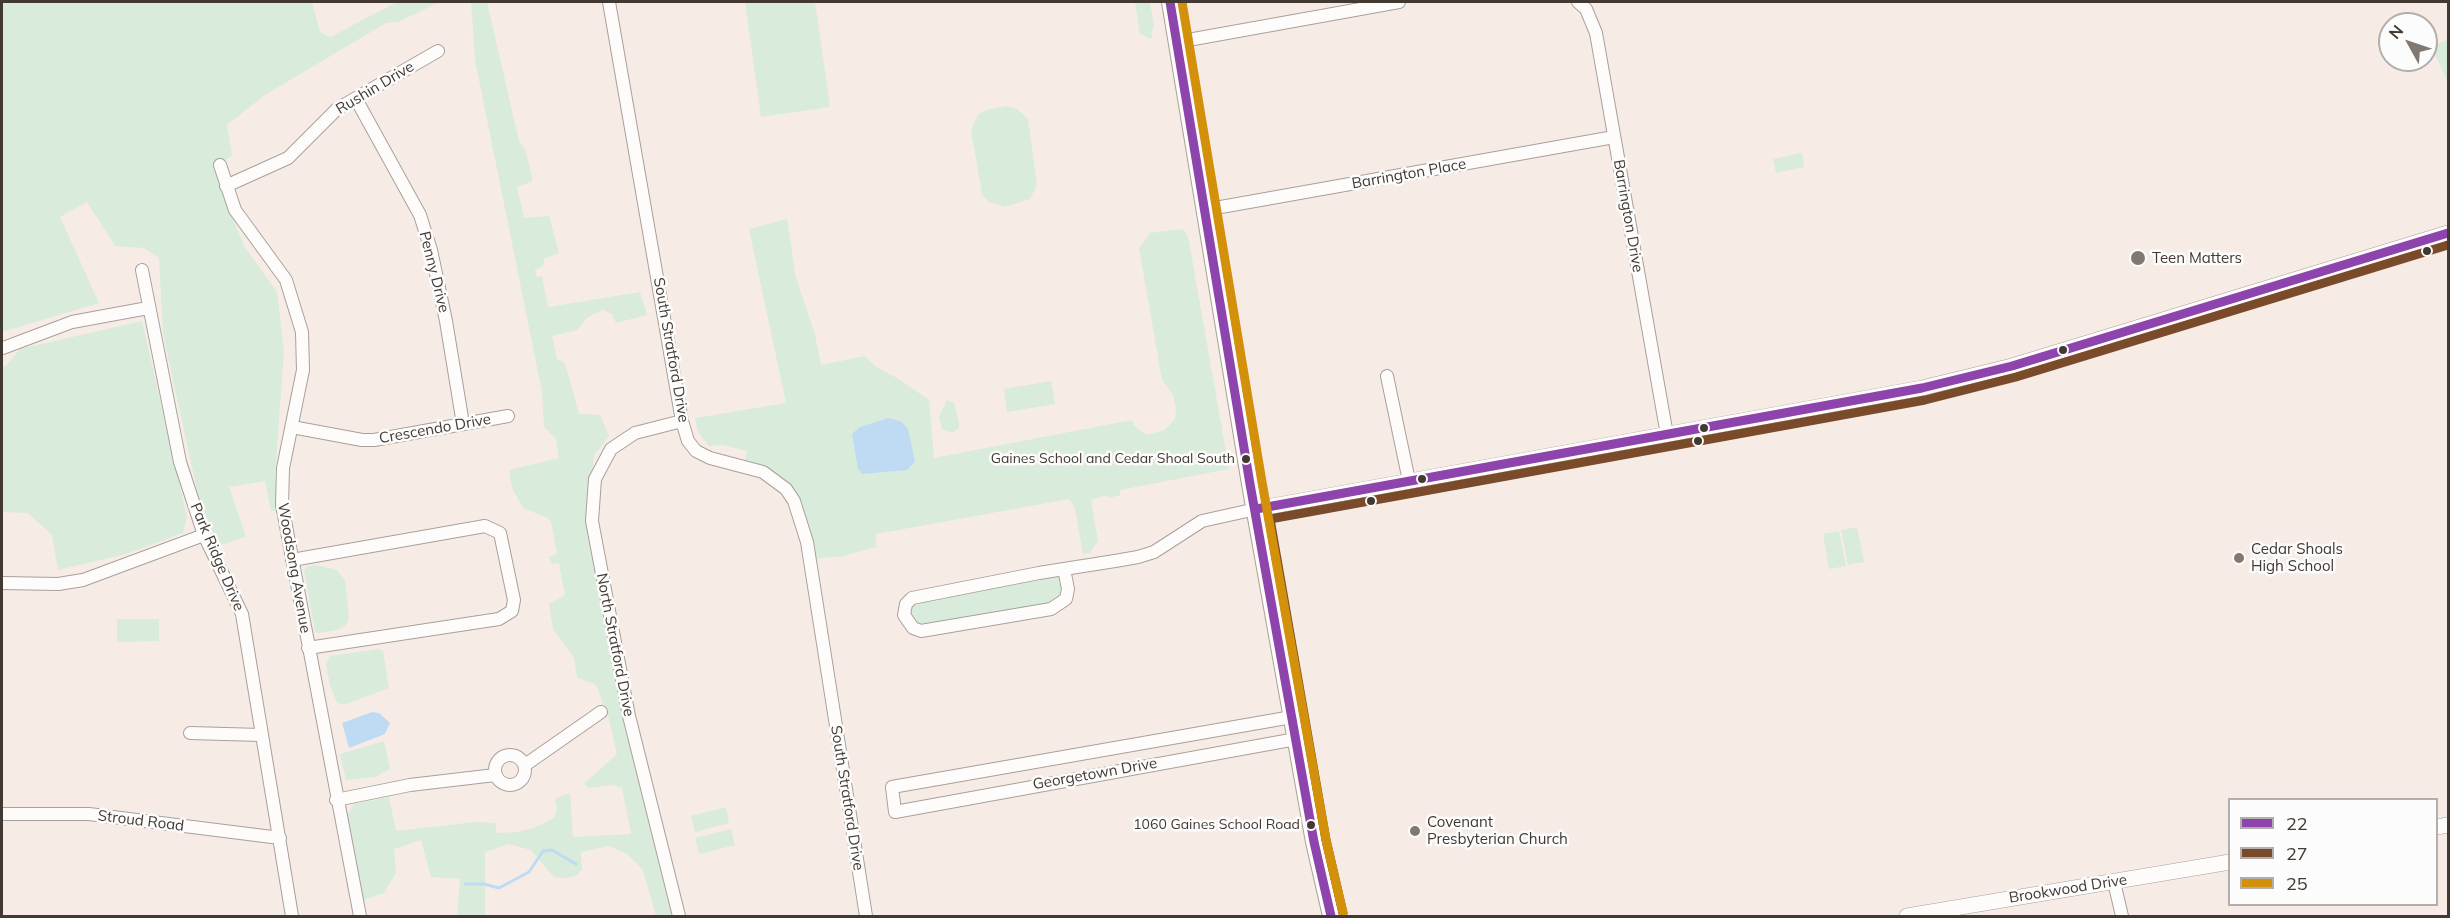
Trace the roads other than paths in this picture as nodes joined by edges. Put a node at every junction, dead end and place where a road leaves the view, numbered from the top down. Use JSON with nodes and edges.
{"nodes":[{"id":1,"x":609,"y":2,"type":"edge"},
{"id":2,"x":1170,"y":2,"type":"edge"},
{"id":3,"x":1399,"y":2,"type":"edge"},
{"id":4,"x":1578,"y":2,"type":"edge"},
{"id":5,"x":1177,"y":42,"type":"junction"},
{"id":6,"x":438,"y":51,"type":"dead end"},
{"id":7,"x":356,"y":99,"type":"junction"},
{"id":8,"x":1614,"y":137,"type":"junction"},
{"id":9,"x":220,"y":165,"type":"dead end"},
{"id":10,"x":226,"y":186,"type":"junction"},
{"id":11,"x":1204,"y":210,"type":"junction"},
{"id":12,"x":2448,"y":233,"type":"edge"},
{"id":13,"x":142,"y":270,"type":"dead end"},
{"id":14,"x":148,"y":308,"type":"junction"},
{"id":15,"x":3,"y":348,"type":"dead end"},
{"id":16,"x":1387,"y":376,"type":"dead end"},
{"id":17,"x":508,"y":416,"type":"dead end"},
{"id":18,"x":682,"y":421,"type":"junction"},
{"id":19,"x":463,"y":424,"type":"junction"},
{"id":20,"x":292,"y":427,"type":"junction"},
{"id":21,"x":1667,"y":435,"type":"junction"},
{"id":22,"x":1409,"y":481,"type":"junction"},
{"id":23,"x":1256,"y":509,"type":"junction"},
{"id":24,"x":204,"y":535,"type":"junction"},
{"id":25,"x":292,"y":560,"type":"junction"},
{"id":26,"x":1064,"y":569,"type":"junction"},
{"id":27,"x":2,"y":583,"type":"edge"},
{"id":28,"x":308,"y":648,"type":"junction"},
{"id":29,"x":601,"y":712,"type":"dead end"},
{"id":30,"x":1292,"y":717,"type":"junction"},
{"id":31,"x":190,"y":733,"type":"dead end"},
{"id":32,"x":261,"y":735,"type":"junction"},
{"id":33,"x":1296,"y":739,"type":"junction"},
{"id":34,"x":525,"y":765,"type":"junction"},
{"id":35,"x":495,"y":775,"type":"junction"},
{"id":36,"x":336,"y":800,"type":"junction"},
{"id":37,"x":2,"y":814,"type":"edge"},
{"id":38,"x":280,"y":838,"type":"junction"},
{"id":39,"x":2228,"y":862,"type":"edge"},
{"id":40,"x":2114,"y":882,"type":"junction"},
{"id":41,"x":292,"y":916,"type":"edge"},
{"id":42,"x":360,"y":916,"type":"edge"},
{"id":43,"x":679,"y":916,"type":"edge"},
{"id":44,"x":866,"y":916,"type":"edge"},
{"id":45,"x":1331,"y":916,"type":"edge"},
{"id":46,"x":1907,"y":916,"type":"edge"},
{"id":47,"x":2122,"y":916,"type":"edge"}],
"edges":[{"from":1,"to":18,"type":"street","name":"South Stratford Drive"},
{"from":2,"to":5,"type":"main road"},
{"from":3,"to":5,"type":"street"},
{"from":4,"to":8,"type":"street","name":"Barrington Drive"},
{"from":5,"to":11,"type":"main road"},
{"from":6,"to":7,"type":"street","name":"Rushin Drive"},
{"from":7,"to":10,"type":"street","name":"Rushin Drive"},
{"from":7,"to":19,"type":"street","name":"Penny Drive"},
{"from":8,"to":11,"type":"street","name":"Barrington Place"},
{"from":8,"to":21,"type":"street","name":"Barrington Drive"},
{"from":9,"to":10,"type":"street","name":"Woodsong Avenue"},
{"from":10,"to":20,"type":"street","name":"Woodsong Avenue"},
{"from":11,"to":23,"type":"main road"},
{"from":12,"to":21,"type":"street"},
{"from":13,"to":14,"type":"street","name":"Park Ridge Drive"},
{"from":14,"to":15,"type":"street"},
{"from":14,"to":24,"type":"street","name":"Park Ridge Drive"},
{"from":16,"to":22,"type":"street"},
{"from":17,"to":19,"type":"street","name":"Crescendo Drive"},
{"from":18,"to":43,"type":"street","name":"North Stratford Drive"},
{"from":18,"to":44,"type":"street","name":"South Stratford Drive"},
{"from":19,"to":20,"type":"street","name":"Crescendo Drive"},
{"from":20,"to":25,"type":"street","name":"Woodsong Avenue"},
{"from":21,"to":22,"type":"street"},
{"from":22,"to":23,"type":"street"},
{"from":23,"to":26,"type":"street"},
{"from":23,"to":30,"type":"main road"},
{"from":24,"to":27,"type":"street"},
{"from":24,"to":32,"type":"street","name":"Park Ridge Drive"},
{"from":25,"to":28,"type":"street","name":"Woodsong Avenue"},
{"from":25,"to":28,"type":"street"},
{"from":26,"to":26,"type":"street"},
{"from":28,"to":36,"type":"street","name":"Woodsong Avenue"},
{"from":29,"to":34,"type":"street"},
{"from":30,"to":33,"type":"main road"},
{"from":30,"to":33,"type":"street","name":"Georgetown Drive"},
{"from":31,"to":32,"type":"street"},
{"from":32,"to":38,"type":"street","name":"Park Ridge Drive"},
{"from":33,"to":45,"type":"main road"},
{"from":34,"to":35,"type":"street"},
{"from":34,"to":35,"type":"street"},
{"from":35,"to":36,"type":"street"},
{"from":36,"to":42,"type":"street","name":"Woodsong Avenue"},
{"from":37,"to":38,"type":"street","name":"Stroud Road"},
{"from":38,"to":41,"type":"street","name":"Park Ridge Drive"},
{"from":39,"to":40,"type":"street","name":"Brookwood Drive"},
{"from":40,"to":46,"type":"street","name":"Brookwood Drive"},
{"from":40,"to":47,"type":"street"}]}
